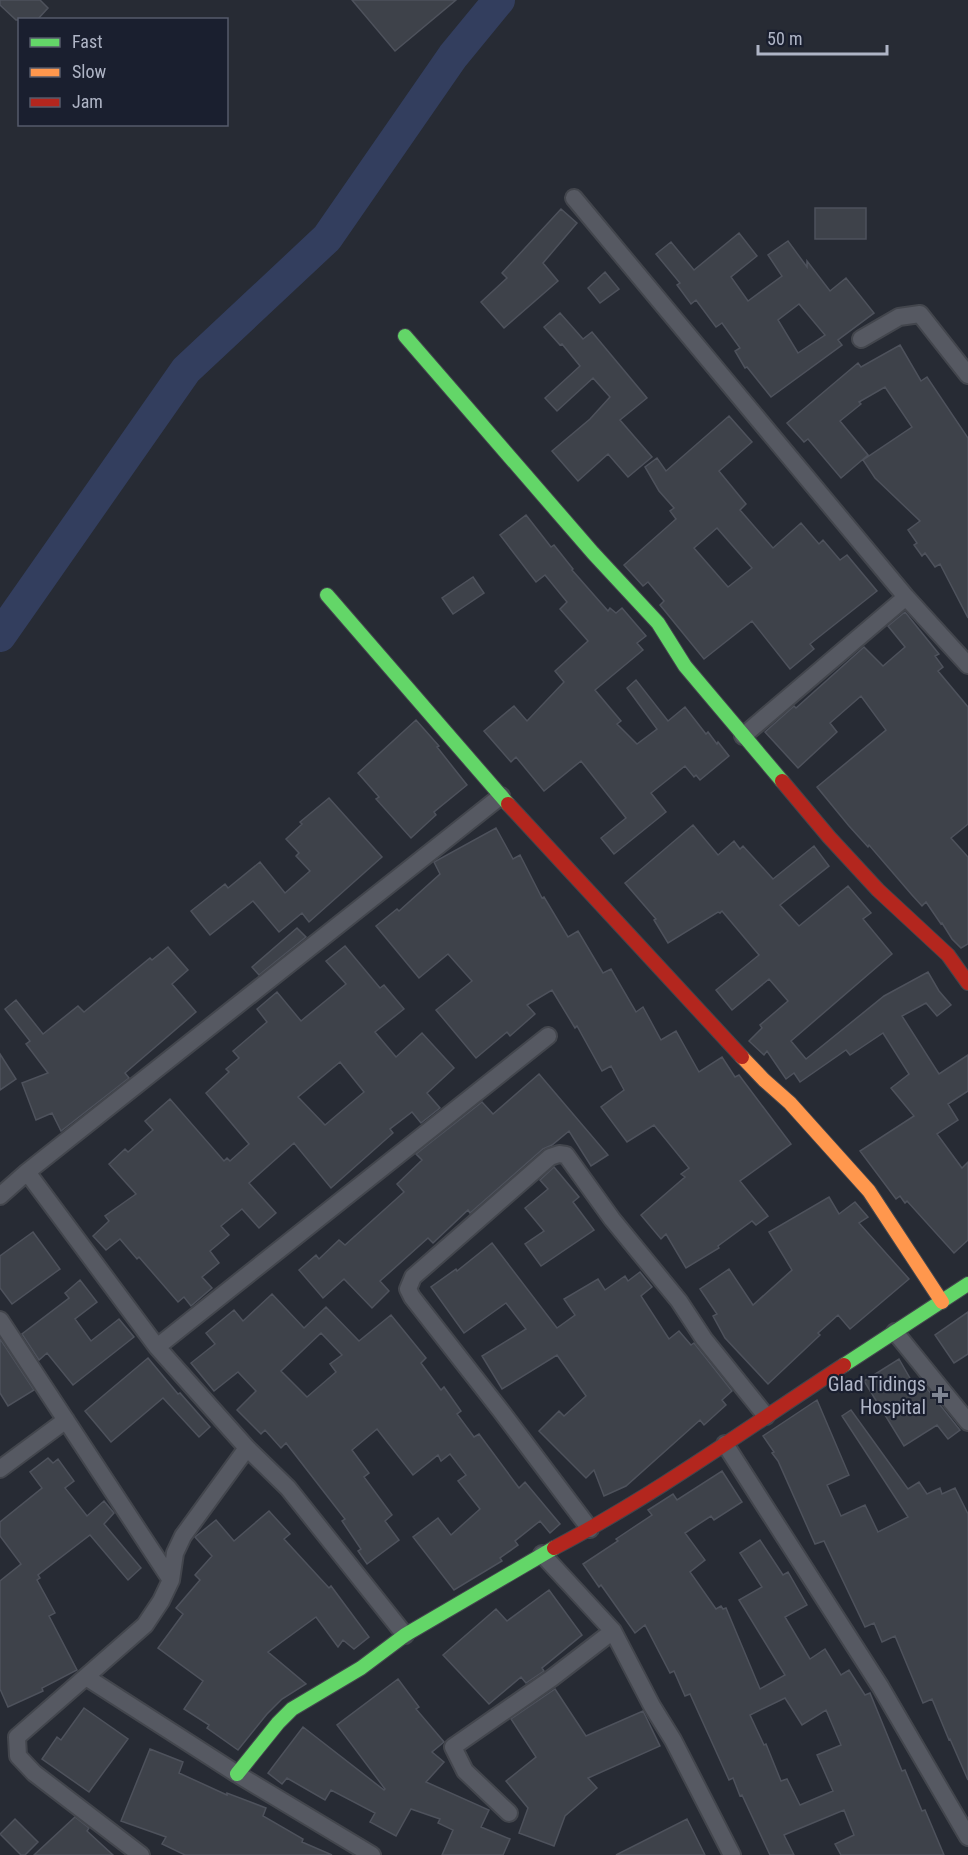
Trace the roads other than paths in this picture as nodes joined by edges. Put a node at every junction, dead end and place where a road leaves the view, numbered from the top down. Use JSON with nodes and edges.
{"nodes":[{"id":1,"x":574,"y":198,"type":"dead end"},
{"id":2,"x":405,"y":336,"type":"dead end"},
{"id":3,"x":861,"y":339,"type":"dead end"},
{"id":4,"x":968,"y":375,"type":"edge"},
{"id":5,"x":327,"y":595,"type":"dead end"},
{"id":6,"x":906,"y":597,"type":"junction"},
{"id":7,"x":968,"y":665,"type":"edge"},
{"id":8,"x":743,"y":736,"type":"junction"},
{"id":9,"x":501,"y":796,"type":"junction"},
{"id":10,"x":968,"y":983,"type":"edge"},
{"id":11,"x":548,"y":1036,"type":"dead end"},
{"id":12,"x":27,"y":1172,"type":"junction"},
{"id":13,"x":0,"y":1196,"type":"edge"},
{"id":14,"x":968,"y":1284,"type":"edge"},
{"id":15,"x":942,"y":1302,"type":"junction"},
{"id":16,"x":0,"y":1320,"type":"edge"},
{"id":17,"x":895,"y":1332,"type":"junction"},
{"id":18,"x":157,"y":1347,"type":"junction"},
{"id":19,"x":766,"y":1416,"type":"junction"},
{"id":20,"x":66,"y":1420,"type":"junction"},
{"id":21,"x":968,"y":1422,"type":"edge"},
{"id":22,"x":724,"y":1444,"type":"junction"},
{"id":23,"x":247,"y":1448,"type":"junction"},
{"id":24,"x":0,"y":1469,"type":"edge"},
{"id":25,"x":590,"y":1529,"type":"junction"},
{"id":26,"x":542,"y":1554,"type":"junction"},
{"id":27,"x":171,"y":1580,"type":"junction"},
{"id":28,"x":613,"y":1631,"type":"junction"},
{"id":29,"x":405,"y":1635,"type":"junction"},
{"id":30,"x":86,"y":1677,"type":"junction"},
{"id":31,"x":237,"y":1774,"type":"junction"},
{"id":32,"x":509,"y":1813,"type":"dead end"},
{"id":33,"x":968,"y":1837,"type":"edge"},
{"id":34,"x":141,"y":1855,"type":"edge"},
{"id":35,"x":372,"y":1855,"type":"edge"},
{"id":36,"x":732,"y":1855,"type":"edge"}],
"edges":[{"from":1,"to":6,"type":"street"},
{"from":2,"to":8,"type":"street"},
{"from":3,"to":4,"type":"street"},
{"from":5,"to":9,"type":"street"},
{"from":6,"to":7,"type":"street"},
{"from":6,"to":8,"type":"street"},
{"from":8,"to":10,"type":"street"},
{"from":9,"to":12,"type":"street"},
{"from":9,"to":15,"type":"street"},
{"from":11,"to":18,"type":"street"},
{"from":12,"to":13,"type":"street"},
{"from":12,"to":18,"type":"street"},
{"from":14,"to":15,"type":"street"},
{"from":15,"to":17,"type":"street"},
{"from":16,"to":20,"type":"street"},
{"from":17,"to":19,"type":"street"},
{"from":17,"to":21,"type":"street"},
{"from":18,"to":23,"type":"street"},
{"from":19,"to":22,"type":"street"},
{"from":19,"to":25,"type":"street"},
{"from":20,"to":24,"type":"street"},
{"from":20,"to":27,"type":"street"},
{"from":22,"to":25,"type":"street"},
{"from":22,"to":33,"type":"street"},
{"from":23,"to":27,"type":"street"},
{"from":23,"to":29,"type":"street"},
{"from":25,"to":26,"type":"street"},
{"from":26,"to":28,"type":"street"},
{"from":26,"to":29,"type":"street"},
{"from":27,"to":30,"type":"street"},
{"from":28,"to":32,"type":"street"},
{"from":28,"to":36,"type":"street"},
{"from":29,"to":31,"type":"street"},
{"from":30,"to":31,"type":"street"},
{"from":30,"to":34,"type":"street"},
{"from":31,"to":35,"type":"street"}]}
